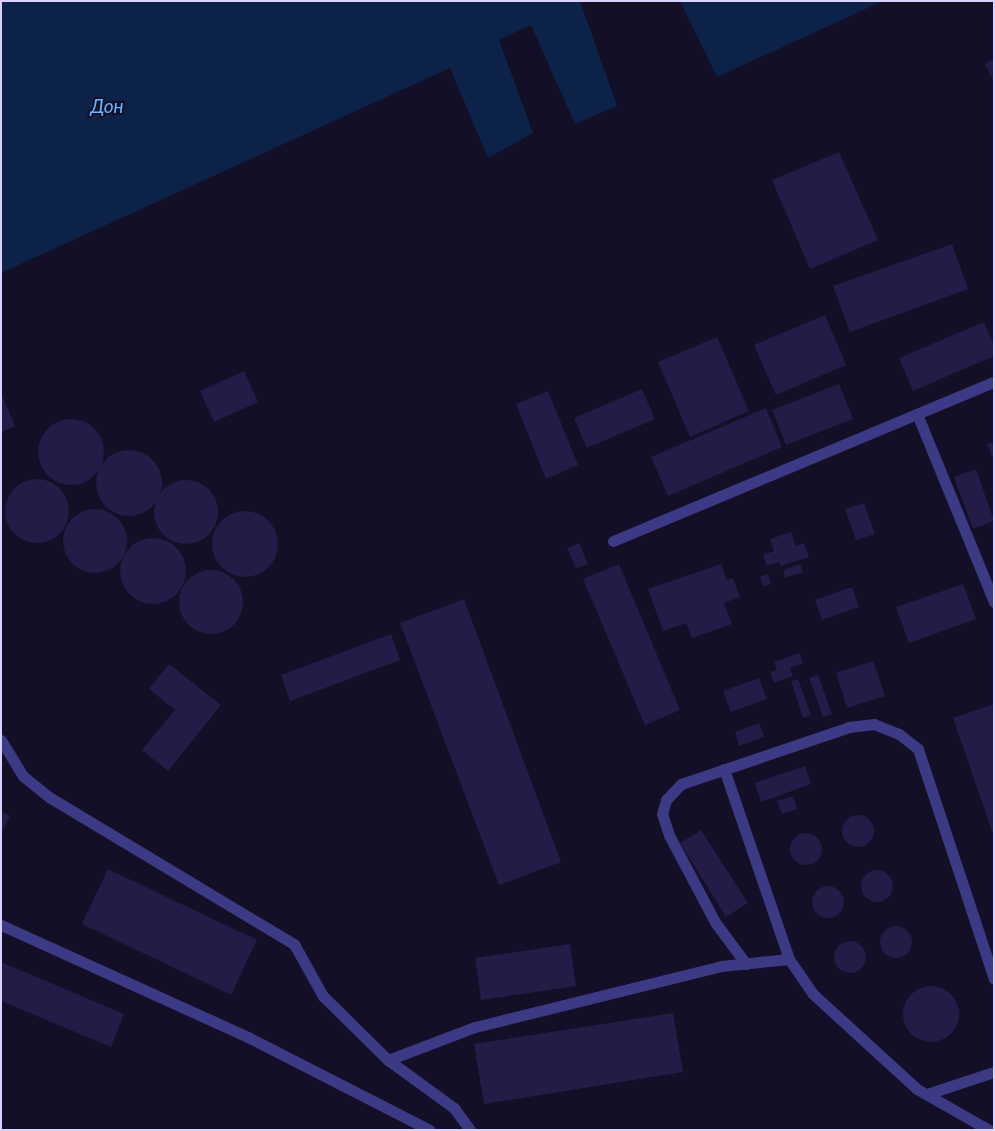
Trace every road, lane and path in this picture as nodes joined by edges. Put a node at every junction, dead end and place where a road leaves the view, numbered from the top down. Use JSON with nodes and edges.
{"nodes":[{"id":1,"x":994,"y":382,"type":"edge"},
{"id":2,"x":917,"y":414,"type":"junction"},
{"id":3,"x":613,"y":541,"type":"dead end"},
{"id":4,"x":994,"y":602,"type":"edge"},
{"id":5,"x":1,"y":740,"type":"edge"},
{"id":6,"x":724,"y":769,"type":"junction"},
{"id":7,"x":1,"y":925,"type":"edge"},
{"id":8,"x":789,"y":959,"type":"junction"},
{"id":9,"x":746,"y":964,"type":"junction"},
{"id":10,"x":994,"y":979,"type":"edge"},
{"id":11,"x":388,"y":1060,"type":"junction"},
{"id":12,"x":994,"y":1072,"type":"edge"},
{"id":13,"x":926,"y":1094,"type":"junction"},
{"id":14,"x":430,"y":1130,"type":"edge"},
{"id":15,"x":470,"y":1130,"type":"edge"},
{"id":16,"x":989,"y":1130,"type":"edge"}],
"edges":[{"from":1,"to":2,"type":"lane"},
{"from":2,"to":3,"type":"lane"},
{"from":2,"to":4,"type":"lane"},
{"from":5,"to":11,"type":"lane"},
{"from":6,"to":8,"type":"lane"},
{"from":6,"to":9,"type":"lane"},
{"from":6,"to":10,"type":"lane"},
{"from":7,"to":14,"type":"lane"},
{"from":8,"to":9,"type":"lane"},
{"from":8,"to":13,"type":"lane"},
{"from":9,"to":11,"type":"lane"},
{"from":11,"to":15,"type":"lane"},
{"from":12,"to":13,"type":"lane"},
{"from":13,"to":16,"type":"lane"}]}
